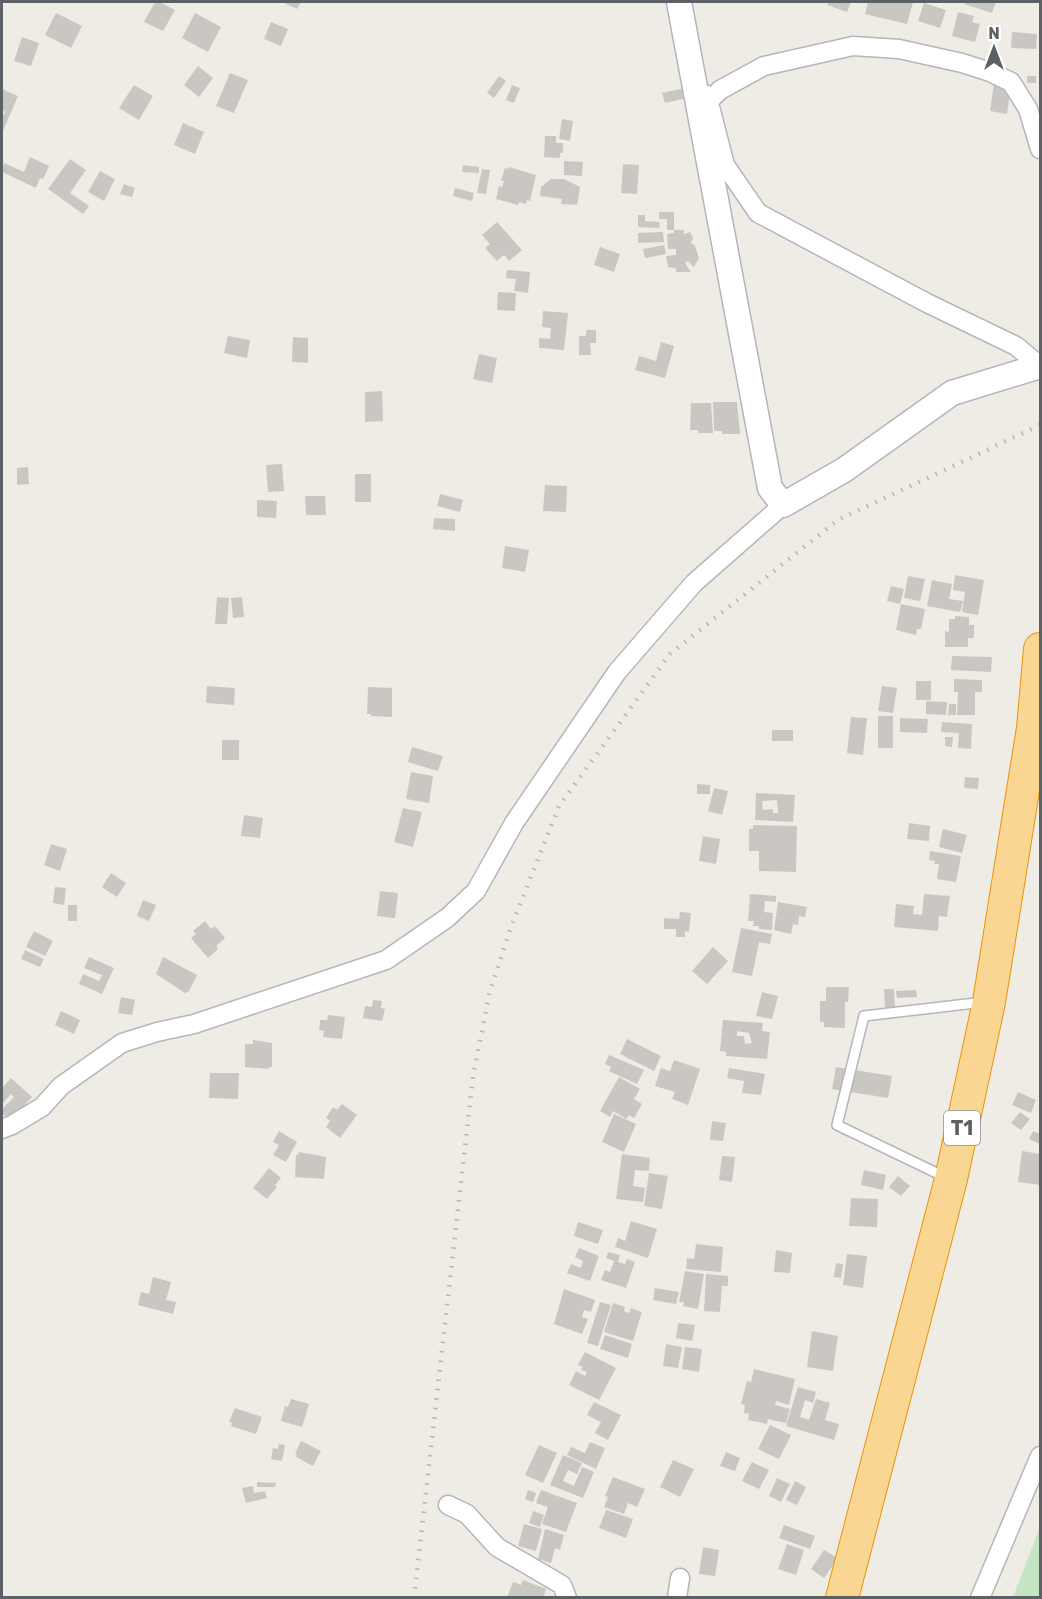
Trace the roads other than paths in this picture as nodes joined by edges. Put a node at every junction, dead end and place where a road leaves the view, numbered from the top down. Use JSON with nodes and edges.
{"nodes":[{"id":1,"x":680,"y":2,"type":"edge"},
{"id":2,"x":690,"y":2,"type":"edge"},
{"id":3,"x":709,"y":101,"type":"junction"},
{"id":4,"x":1041,"y":149,"type":"edge"},
{"id":5,"x":1040,"y":366,"type":"edge"},
{"id":6,"x":783,"y":505,"type":"junction"},
{"id":7,"x":1041,"y":649,"type":"edge"},
{"id":8,"x":989,"y":1002,"type":"junction"},
{"id":9,"x":2,"y":1129,"type":"edge"},
{"id":10,"x":951,"y":1179,"type":"junction"},
{"id":11,"x":1041,"y":1456,"type":"edge"},
{"id":12,"x":448,"y":1504,"type":"dead end"},
{"id":13,"x":680,"y":1578,"type":"dead end"},
{"id":14,"x":567,"y":1598,"type":"edge"},
{"id":15,"x":677,"y":1598,"type":"edge"},
{"id":16,"x":842,"y":1598,"type":"edge"},
{"id":17,"x":980,"y":1598,"type":"edge"}],
"edges":[{"from":1,"to":6,"type":"street"},
{"from":2,"to":3,"type":"street"},
{"from":3,"to":4,"type":"street"},
{"from":3,"to":5,"type":"street"},
{"from":5,"to":6,"type":"street"},
{"from":6,"to":9,"type":"street"},
{"from":7,"to":8,"type":"highway","number":"T1"},
{"from":8,"to":10,"type":"highway","number":"T1"},
{"from":8,"to":10,"type":"lane"},
{"from":10,"to":16,"type":"highway","number":"T1"},
{"from":11,"to":17,"type":"street"},
{"from":12,"to":14,"type":"street"},
{"from":13,"to":15,"type":"street"}]}
